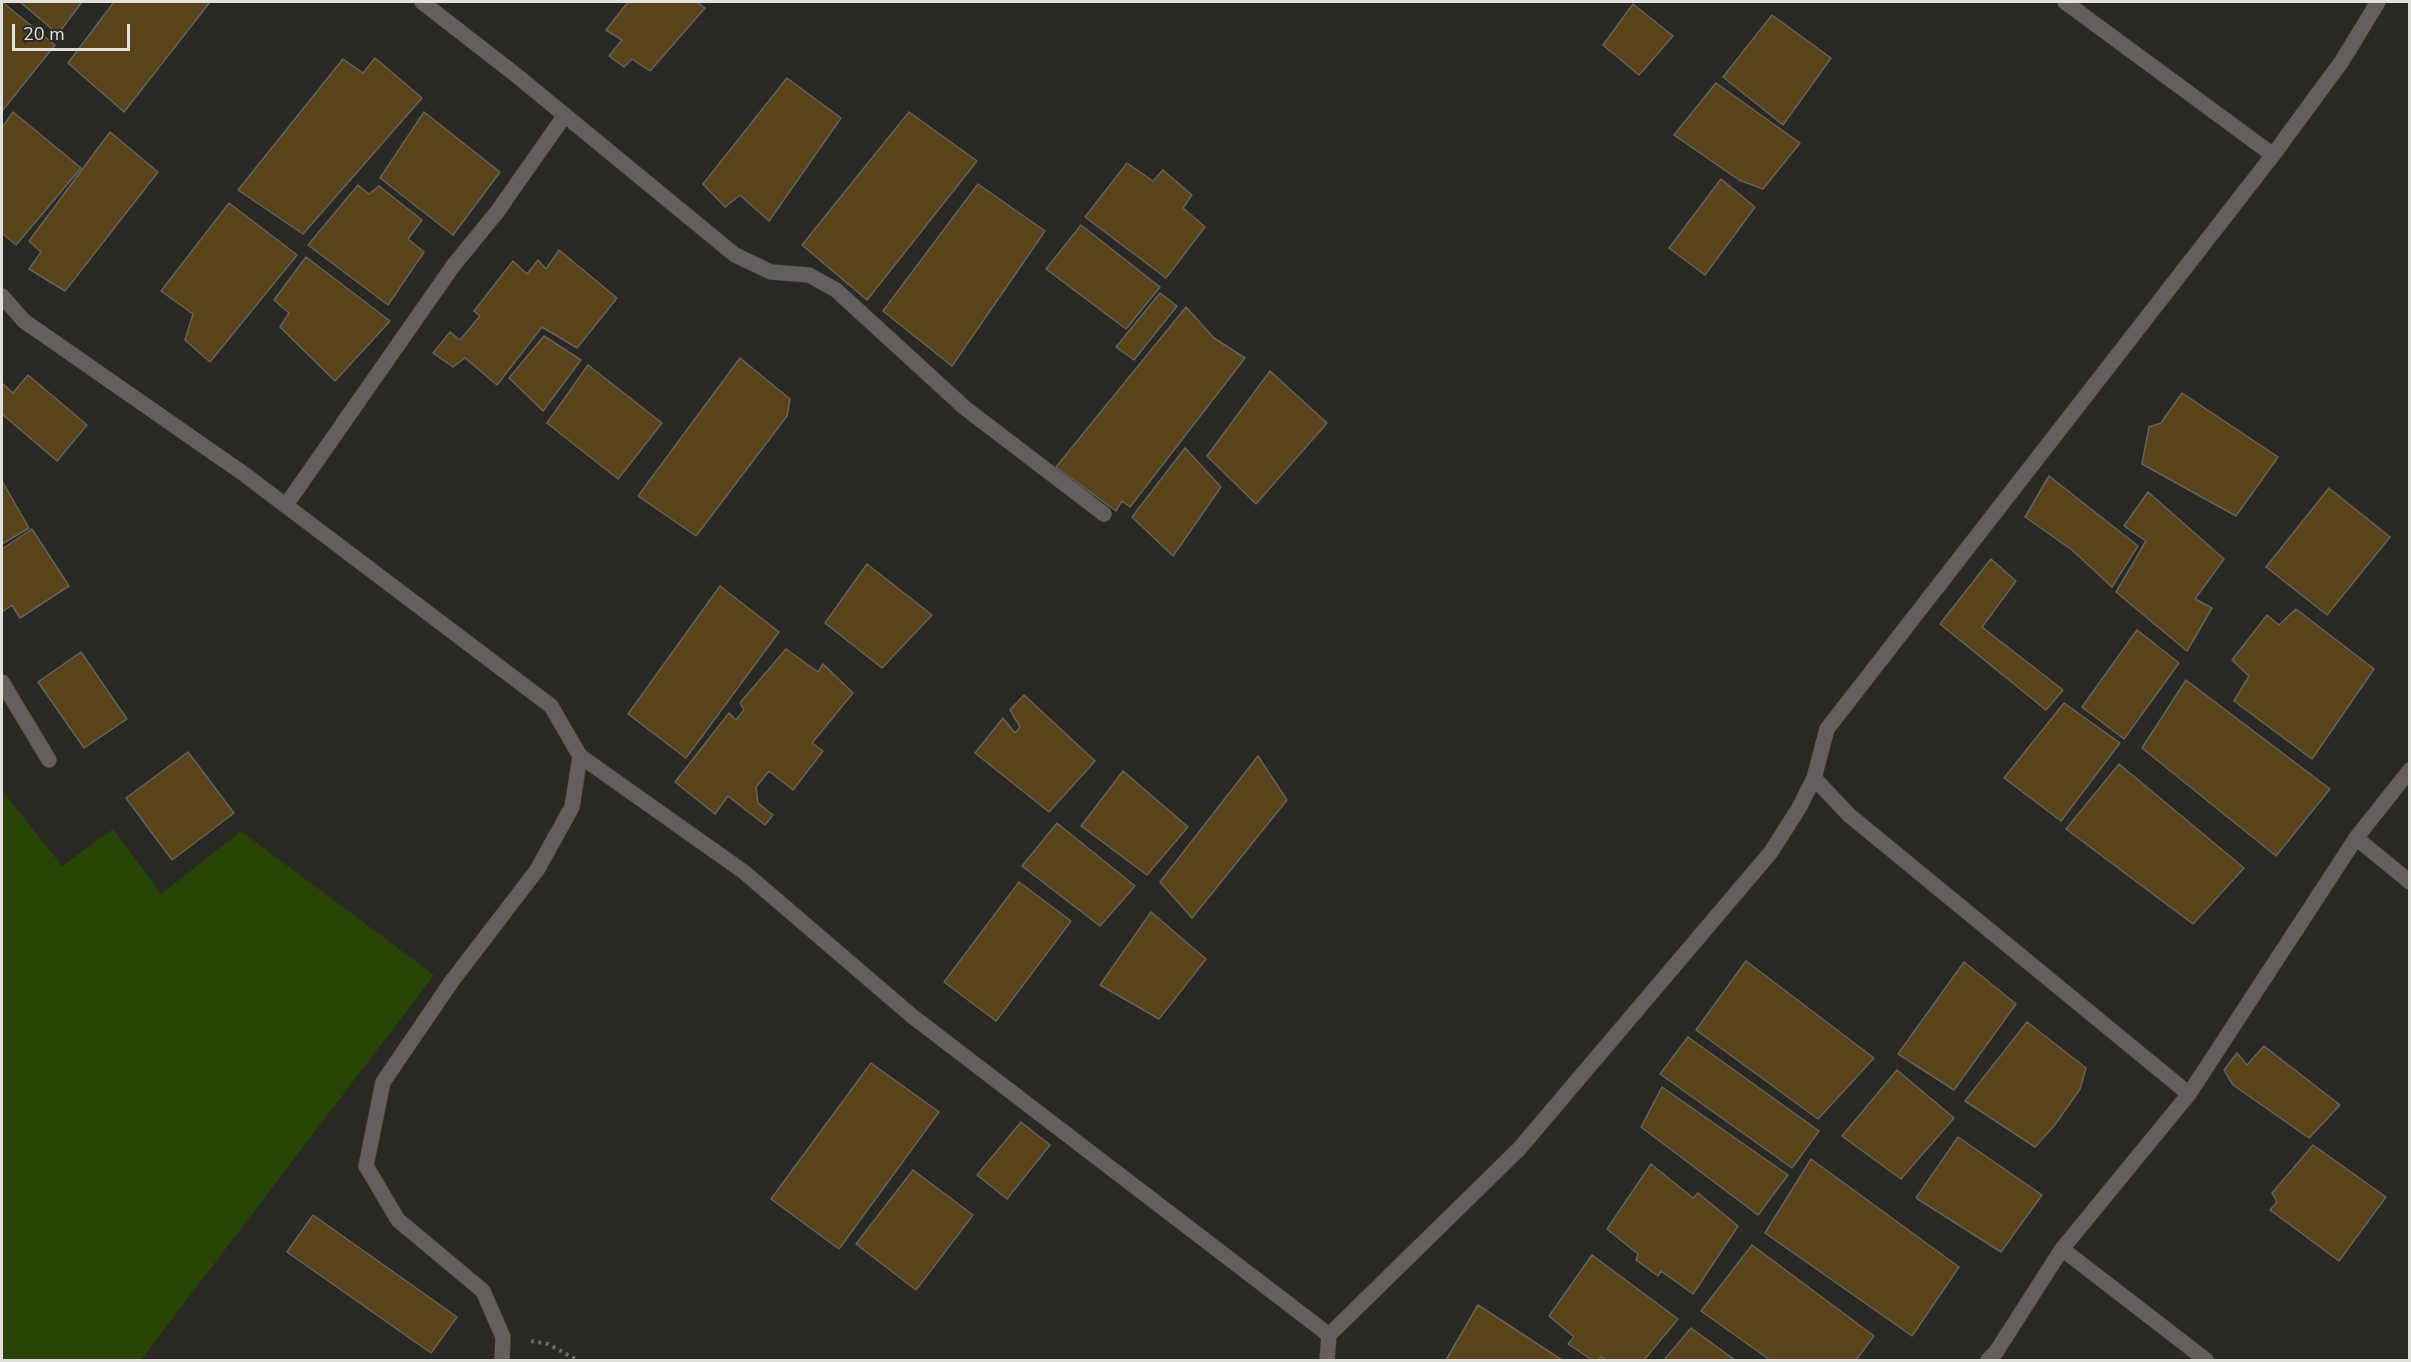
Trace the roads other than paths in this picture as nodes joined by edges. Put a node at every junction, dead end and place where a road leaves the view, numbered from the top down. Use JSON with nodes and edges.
{"nodes":[{"id":1,"x":422,"y":2,"type":"edge"},
{"id":2,"x":2066,"y":2,"type":"edge"},
{"id":3,"x":2378,"y":2,"type":"edge"},
{"id":4,"x":565,"y":115,"type":"junction"},
{"id":5,"x":2273,"y":155,"type":"junction"},
{"id":6,"x":2,"y":296,"type":"edge"},
{"id":7,"x":285,"y":505,"type":"junction"},
{"id":8,"x":1104,"y":514,"type":"dead end"},
{"id":9,"x":2,"y":682,"type":"edge"},
{"id":10,"x":580,"y":756,"type":"junction"},
{"id":11,"x":49,"y":760,"type":"dead end"},
{"id":12,"x":2409,"y":770,"type":"edge"},
{"id":13,"x":1814,"y":778,"type":"junction"},
{"id":14,"x":2356,"y":838,"type":"junction"},
{"id":15,"x":2409,"y":882,"type":"edge"},
{"id":16,"x":2189,"y":1094,"type":"junction"},
{"id":17,"x":2062,"y":1249,"type":"junction"},
{"id":18,"x":1329,"y":1335,"type":"junction"},
{"id":19,"x":502,"y":1360,"type":"edge"},
{"id":20,"x":1327,"y":1360,"type":"edge"},
{"id":21,"x":1988,"y":1360,"type":"edge"},
{"id":22,"x":2206,"y":1360,"type":"edge"}],
"edges":[{"from":1,"to":4,"type":"street"},
{"from":2,"to":5,"type":"street"},
{"from":3,"to":5,"type":"street"},
{"from":4,"to":7,"type":"street"},
{"from":4,"to":8,"type":"street"},
{"from":5,"to":13,"type":"street"},
{"from":6,"to":7,"type":"street"},
{"from":7,"to":10,"type":"street"},
{"from":9,"to":11,"type":"street"},
{"from":10,"to":18,"type":"street"},
{"from":10,"to":19,"type":"street"},
{"from":12,"to":14,"type":"street"},
{"from":13,"to":16,"type":"street"},
{"from":13,"to":18,"type":"street"},
{"from":14,"to":15,"type":"street"},
{"from":14,"to":16,"type":"street"},
{"from":16,"to":17,"type":"street"},
{"from":17,"to":21,"type":"street"},
{"from":17,"to":22,"type":"street"},
{"from":18,"to":20,"type":"street"}]}
